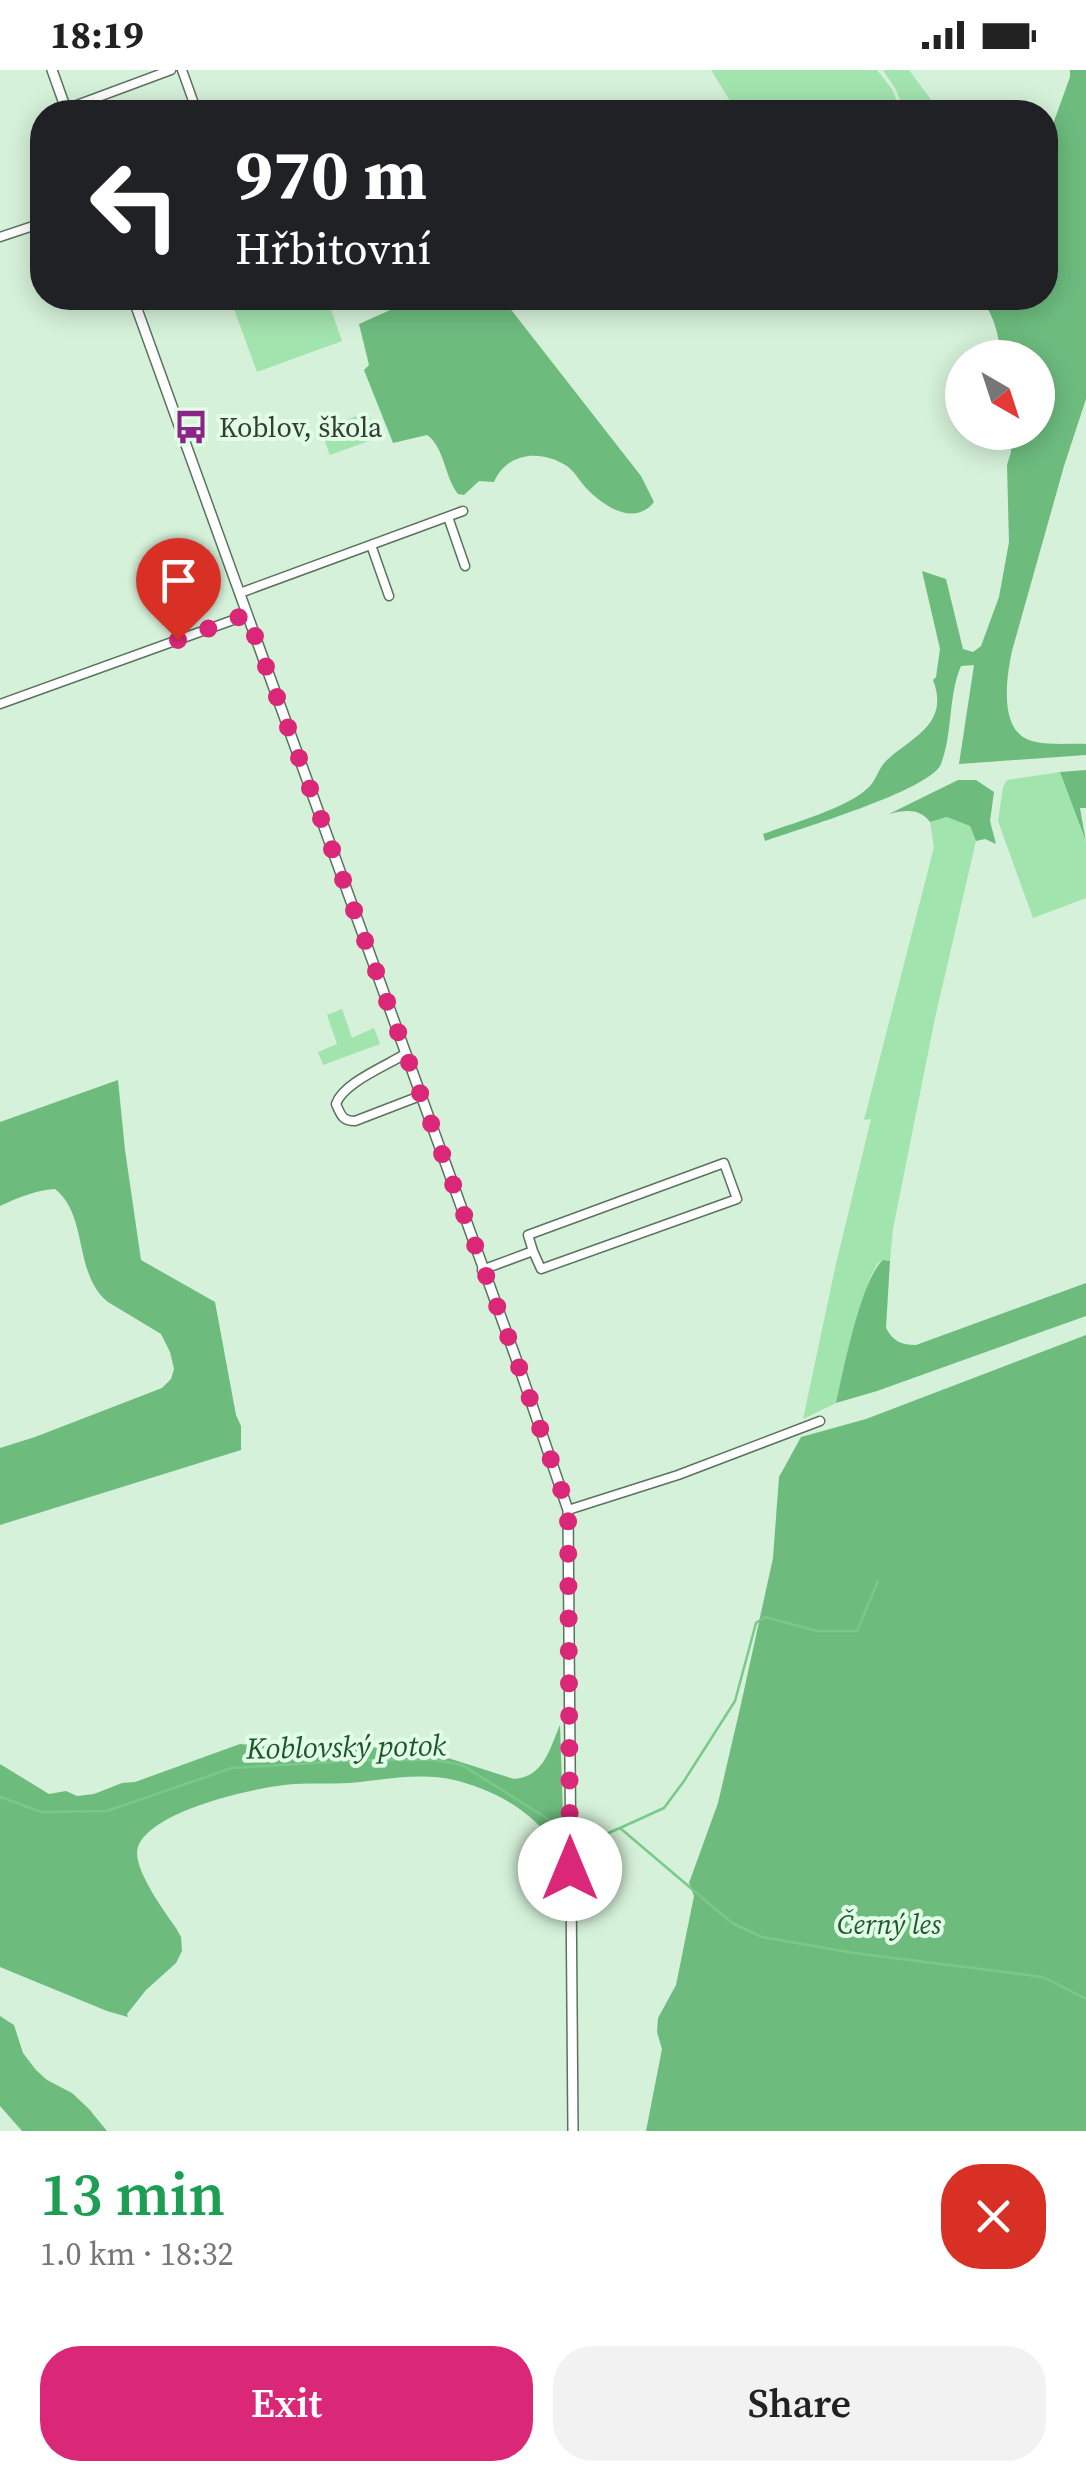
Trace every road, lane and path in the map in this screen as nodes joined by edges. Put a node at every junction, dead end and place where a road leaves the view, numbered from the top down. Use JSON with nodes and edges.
{"nodes":[{"id":1,"x":52,"y":70,"type":"edge"},
{"id":2,"x":170,"y":70,"type":"edge"},
{"id":3,"x":182,"y":70,"type":"edge"},
{"id":4,"x":62,"y":100,"type":"edge"},
{"id":5,"x":94,"y":100,"type":"edge"},
{"id":6,"x":193,"y":100,"type":"edge"},
{"id":7,"x":30,"y":228,"type":"edge"},
{"id":8,"x":0,"y":237,"type":"edge"},
{"id":9,"x":137,"y":310,"type":"edge"},
{"id":10,"x":463,"y":512,"type":"dead end"},
{"id":11,"x":448,"y":517,"type":"junction"},
{"id":12,"x":370,"y":545,"type":"junction"},
{"id":13,"x":465,"y":566,"type":"dead end"},
{"id":14,"x":240,"y":593,"type":"junction"},
{"id":15,"x":389,"y":596,"type":"dead end"},
{"id":16,"x":247,"y":614,"type":"junction"},
{"id":17,"x":0,"y":704,"type":"edge"},
{"id":18,"x":406,"y":1054,"type":"junction"},
{"id":19,"x":420,"y":1096,"type":"junction"},
{"id":20,"x":533,"y":1251,"type":"junction"},
{"id":21,"x":482,"y":1270,"type":"junction"},
{"id":22,"x":820,"y":1420,"type":"dead end"},
{"id":23,"x":568,"y":1510,"type":"junction"},
{"id":24,"x":573,"y":2131,"type":"edge"}],
"edges":[{"from":1,"to":4,"type":"street"},
{"from":2,"to":5,"type":"street"},
{"from":3,"to":6,"type":"street"},
{"from":7,"to":8,"type":"street"},
{"from":9,"to":14,"type":"street"},
{"from":10,"to":11,"type":"street"},
{"from":11,"to":12,"type":"street"},
{"from":11,"to":13,"type":"street"},
{"from":12,"to":14,"type":"street"},
{"from":12,"to":15,"type":"street"},
{"from":14,"to":16,"type":"street"},
{"from":16,"to":17,"type":"street"},
{"from":16,"to":18,"type":"street"},
{"from":18,"to":19,"type":"street"},
{"from":18,"to":19,"type":"street"},
{"from":19,"to":21,"type":"street"},
{"from":20,"to":20,"type":"street"},
{"from":20,"to":21,"type":"street"},
{"from":21,"to":23,"type":"street"},
{"from":22,"to":23,"type":"street"},
{"from":23,"to":24,"type":"street"}]}
